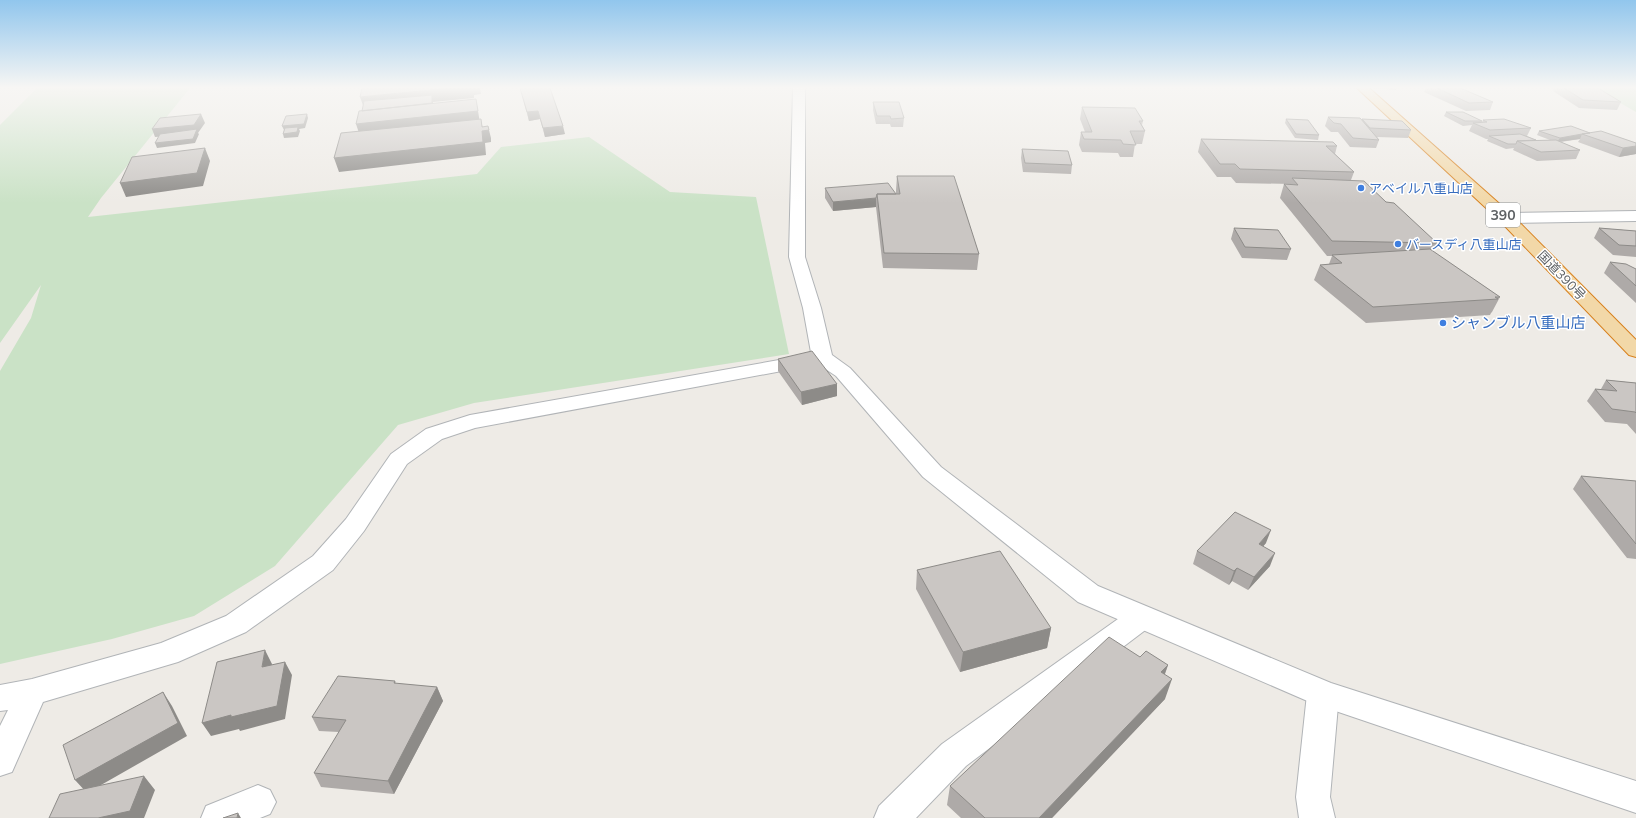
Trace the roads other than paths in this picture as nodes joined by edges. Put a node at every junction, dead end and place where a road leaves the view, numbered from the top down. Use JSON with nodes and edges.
{"nodes":[{"id":1,"x":799,"y":126,"type":"edge"},
{"id":2,"x":1404,"y":126,"type":"edge"},
{"id":3,"x":1636,"y":216,"type":"edge"},
{"id":4,"x":1506,"y":218,"type":"junction"},
{"id":5,"x":1636,"y":351,"type":"edge"},
{"id":6,"x":822,"y":358,"type":"junction"},
{"id":7,"x":1142,"y":617,"type":"junction"},
{"id":8,"x":32,"y":692,"type":"junction"},
{"id":9,"x":1323,"y":694,"type":"junction"},
{"id":10,"x":0,"y":698,"type":"edge"},
{"id":11,"x":0,"y":761,"type":"edge"},
{"id":12,"x":1636,"y":797,"type":"edge"},
{"id":13,"x":258,"y":802,"type":"dead end"},
{"id":14,"x":219,"y":818,"type":"edge"},
{"id":15,"x":892,"y":818,"type":"edge"},
{"id":16,"x":1317,"y":818,"type":"edge"}],
"edges":[{"from":1,"to":6,"type":"street"},
{"from":2,"to":4,"type":"highway","name":"国道390号","number":"390"},
{"from":3,"to":4,"type":"street"},
{"from":4,"to":5,"type":"highway","name":"国道390号","number":"390"},
{"from":6,"to":7,"type":"street"},
{"from":6,"to":8,"type":"street"},
{"from":7,"to":9,"type":"street"},
{"from":7,"to":15,"type":"street"},
{"from":8,"to":10,"type":"street"},
{"from":8,"to":11,"type":"street"},
{"from":9,"to":12,"type":"street"},
{"from":9,"to":16,"type":"street"},
{"from":13,"to":14,"type":"street"}]}
